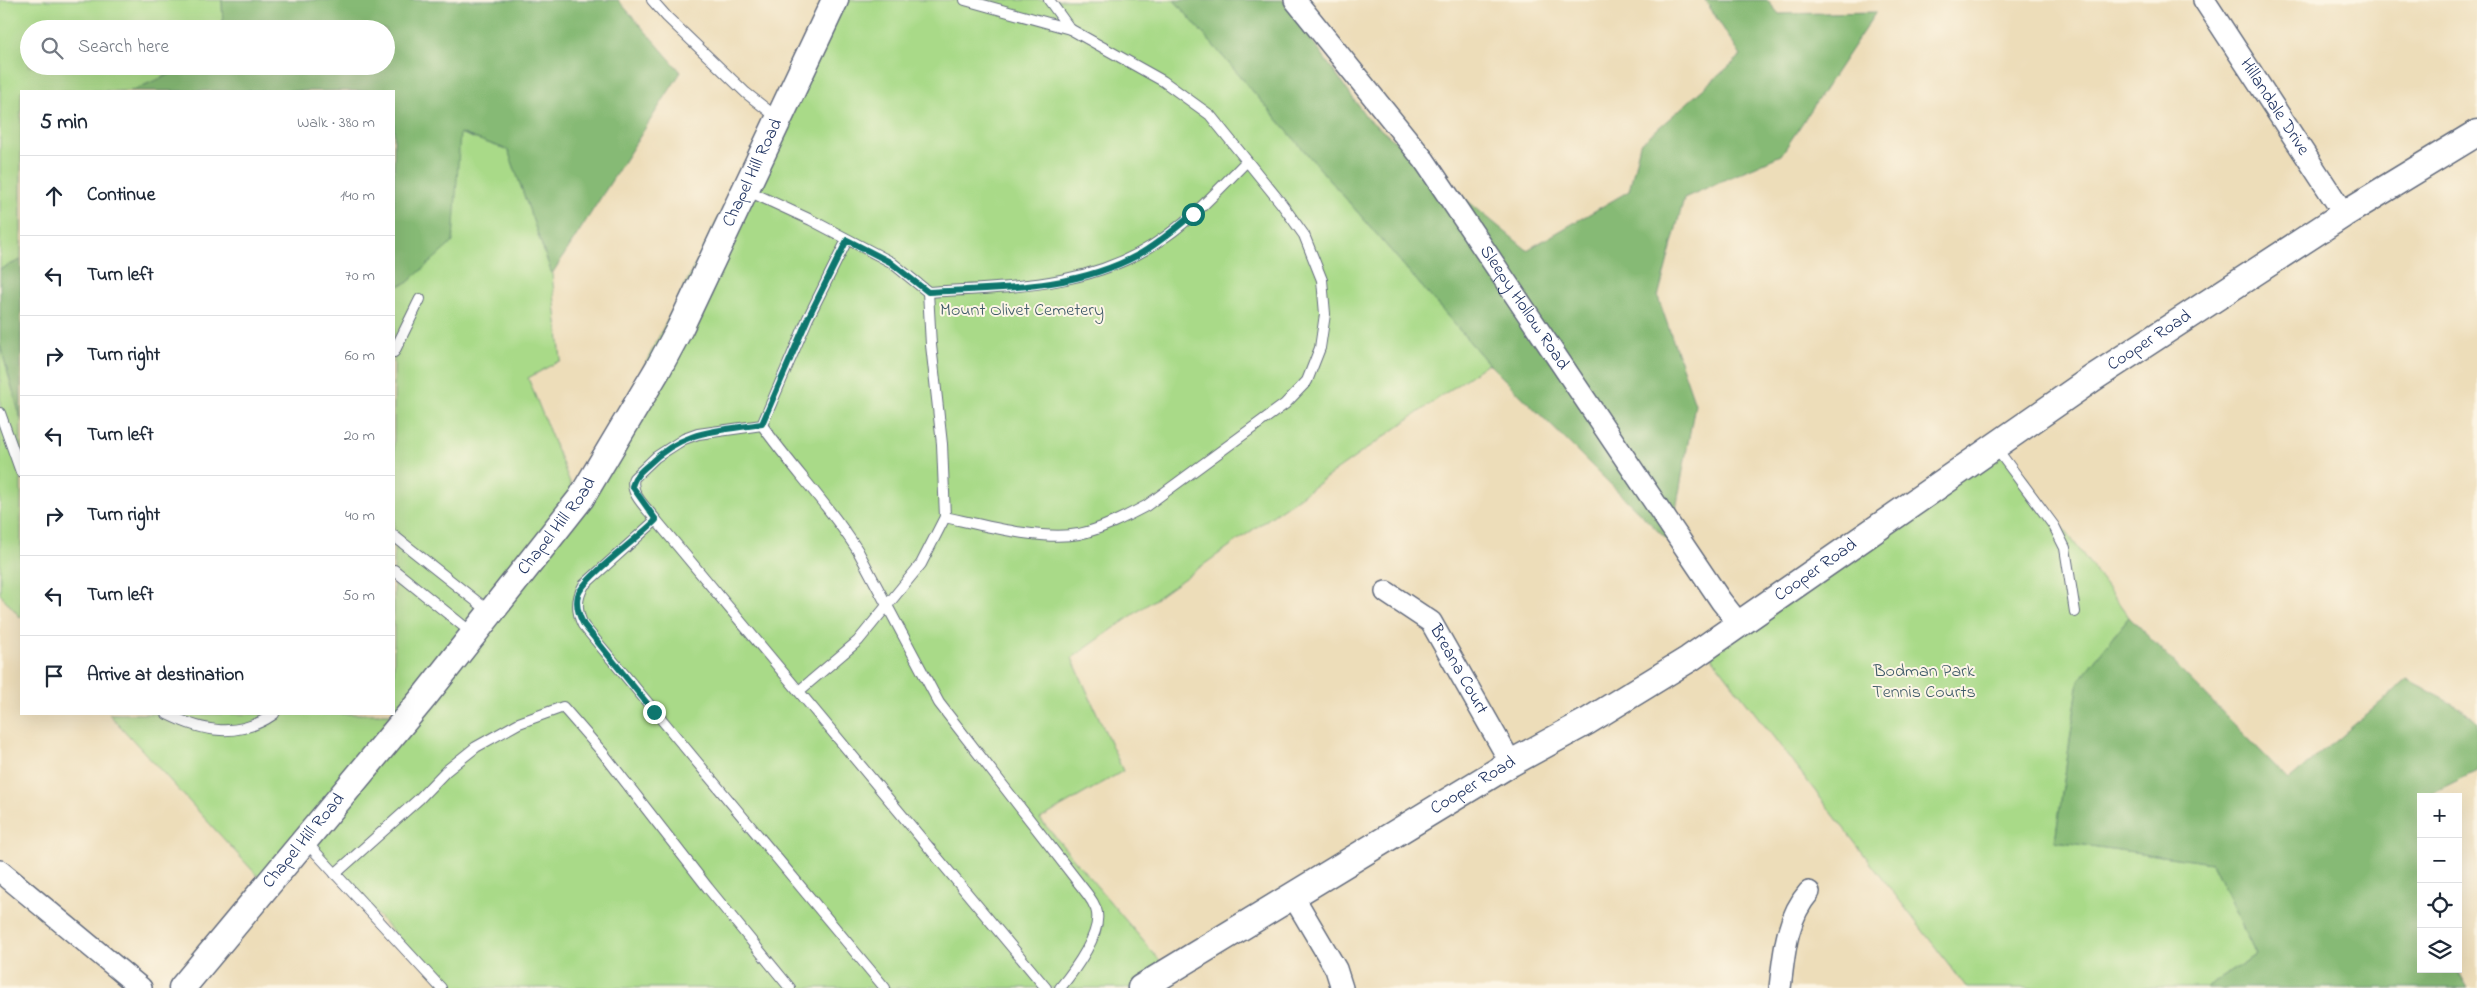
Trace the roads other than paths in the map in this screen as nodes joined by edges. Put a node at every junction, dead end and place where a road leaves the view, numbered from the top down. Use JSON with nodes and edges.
{"nodes":[{"id":1,"x":652,"y":0,"type":"edge"},
{"id":2,"x":835,"y":0,"type":"edge"},
{"id":3,"x":965,"y":0,"type":"edge"},
{"id":4,"x":1049,"y":0,"type":"edge"},
{"id":5,"x":1295,"y":0,"type":"edge"},
{"id":6,"x":2204,"y":0,"type":"edge"},
{"id":7,"x":1070,"y":29,"type":"junction"},
{"id":8,"x":779,"y":119,"type":"junction"},
{"id":9,"x":2477,"y":133,"type":"edge"},
{"id":10,"x":1246,"y":162,"type":"junction"},
{"id":11,"x":746,"y":190,"type":"junction"},
{"id":12,"x":2344,"y":214,"type":"junction"},
{"id":13,"x":847,"y":240,"type":"junction"},
{"id":14,"x":928,"y":292,"type":"junction"},
{"id":15,"x":420,"y":299,"type":"dead end"},
{"id":16,"x":395,"y":350,"type":"edge"},
{"id":17,"x":0,"y":413,"type":"edge"},
{"id":18,"x":762,"y":424,"type":"junction"},
{"id":19,"x":1996,"y":448,"type":"junction"},
{"id":20,"x":20,"y":469,"type":"edge"},
{"id":21,"x":946,"y":517,"type":"junction"},
{"id":22,"x":656,"y":520,"type":"junction"},
{"id":23,"x":395,"y":537,"type":"edge"},
{"id":24,"x":395,"y":571,"type":"edge"},
{"id":25,"x":1386,"y":592,"type":"dead end"},
{"id":26,"x":887,"y":606,"type":"junction"},
{"id":27,"x":490,"y":612,"type":"junction"},
{"id":28,"x":2075,"y":612,"type":"dead end"},
{"id":29,"x":1740,"y":625,"type":"junction"},
{"id":30,"x":472,"y":633,"type":"junction"},
{"id":31,"x":799,"y":690,"type":"junction"},
{"id":32,"x":169,"y":715,"type":"edge"},
{"id":33,"x":272,"y":715,"type":"edge"},
{"id":34,"x":1511,"y":763,"type":"junction"},
{"id":35,"x":304,"y":840,"type":"junction"},
{"id":36,"x":0,"y":871,"type":"edge"},
{"id":37,"x":335,"y":874,"type":"junction"},
{"id":38,"x":1809,"y":892,"type":"dead end"},
{"id":39,"x":1293,"y":896,"type":"junction"},
{"id":40,"x":141,"y":988,"type":"edge"},
{"id":41,"x":182,"y":988,"type":"edge"},
{"id":42,"x":440,"y":988,"type":"edge"},
{"id":43,"x":790,"y":988,"type":"edge"},
{"id":44,"x":884,"y":988,"type":"edge"},
{"id":45,"x":1046,"y":988,"type":"edge"},
{"id":46,"x":1060,"y":988,"type":"edge"},
{"id":47,"x":1141,"y":988,"type":"edge"},
{"id":48,"x":1342,"y":988,"type":"edge"},
{"id":49,"x":1780,"y":988,"type":"edge"}],
"edges":[{"from":1,"to":8,"type":"lane"},
{"from":2,"to":8,"type":"street","name":"Chapel Hill Road"},
{"from":3,"to":7,"type":"lane"},
{"from":4,"to":7,"type":"lane"},
{"from":5,"to":29,"type":"street","name":"Sleepy Hollow Road"},
{"from":6,"to":12,"type":"street","name":"Hillandale Drive"},
{"from":7,"to":10,"type":"lane"},
{"from":8,"to":11,"type":"street","name":"Chapel Hill Road"},
{"from":9,"to":12,"type":"street","name":"Cooper Road"},
{"from":10,"to":14,"type":"lane"},
{"from":10,"to":21,"type":"lane"},
{"from":11,"to":13,"type":"lane"},
{"from":11,"to":27,"type":"street","name":"Chapel Hill Road"},
{"from":12,"to":19,"type":"street","name":"Cooper Road"},
{"from":13,"to":14,"type":"lane"},
{"from":13,"to":18,"type":"lane"},
{"from":14,"to":21,"type":"lane"},
{"from":15,"to":16,"type":"lane"},
{"from":17,"to":20,"type":"lane"},
{"from":18,"to":22,"type":"lane"},
{"from":18,"to":26,"type":"lane"},
{"from":19,"to":28,"type":"lane"},
{"from":19,"to":29,"type":"street","name":"Cooper Road"},
{"from":21,"to":26,"type":"lane"},
{"from":22,"to":31,"type":"lane"},
{"from":22,"to":44,"type":"lane"},
{"from":23,"to":27,"type":"lane"},
{"from":24,"to":30,"type":"lane"},
{"from":25,"to":34,"type":"street","name":"Breana Court"},
{"from":26,"to":31,"type":"lane"},
{"from":26,"to":46,"type":"lane"},
{"from":27,"to":30,"type":"street","name":"Chapel Hill Road"},
{"from":29,"to":34,"type":"street","name":"Cooper Road"},
{"from":30,"to":35,"type":"street","name":"Chapel Hill Road"},
{"from":31,"to":45,"type":"lane"},
{"from":32,"to":33,"type":"lane"},
{"from":34,"to":39,"type":"street","name":"Cooper Road"},
{"from":35,"to":37,"type":"lane"},
{"from":35,"to":41,"type":"street","name":"Chapel Hill Road"},
{"from":36,"to":40,"type":"street"},
{"from":37,"to":42,"type":"lane"},
{"from":37,"to":43,"type":"lane"},
{"from":38,"to":49,"type":"street"},
{"from":39,"to":47,"type":"street","name":"Cooper Road"},
{"from":39,"to":48,"type":"street"}]}
